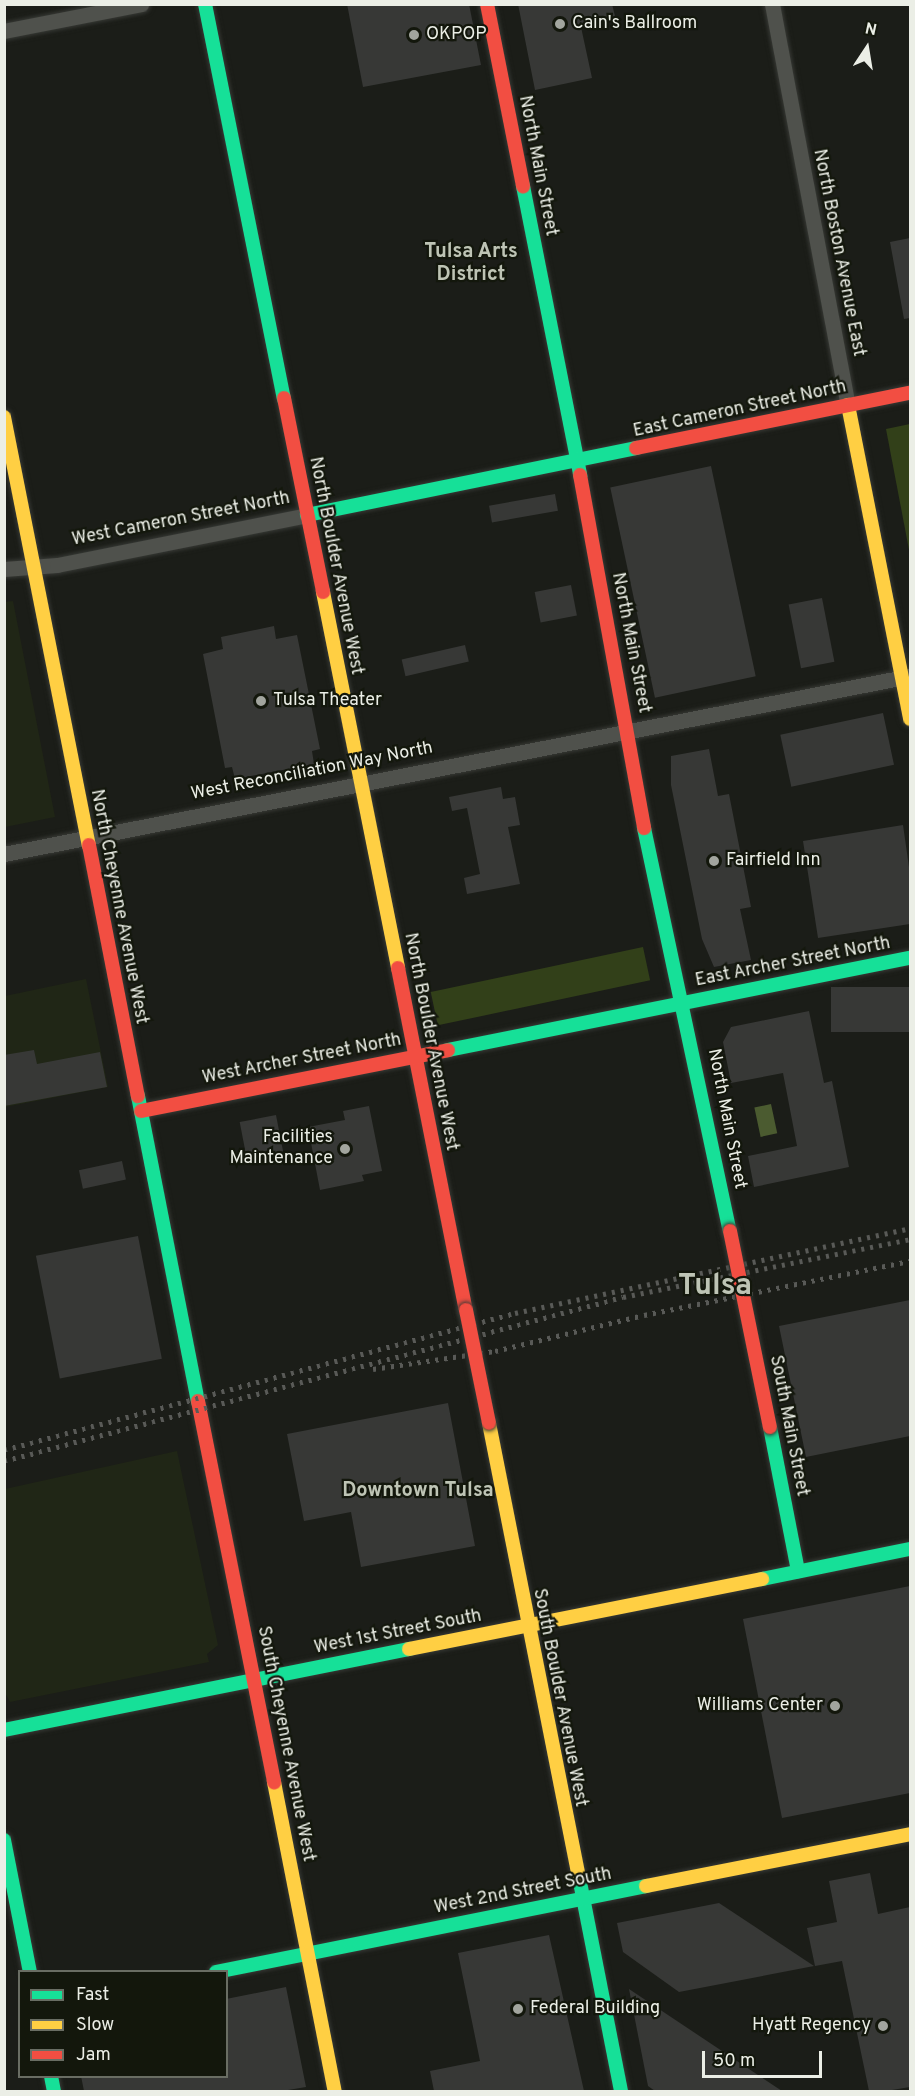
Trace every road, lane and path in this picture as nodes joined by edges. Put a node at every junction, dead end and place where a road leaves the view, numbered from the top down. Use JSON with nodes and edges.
{"nodes":[{"id":1,"x":141,"y":4,"type":"edge"},
{"id":2,"x":205,"y":4,"type":"edge"},
{"id":3,"x":487,"y":4,"type":"edge"},
{"id":4,"x":771,"y":4,"type":"edge"},
{"id":5,"x":4,"y":32,"type":"edge"},
{"id":6,"x":910,"y":393,"type":"edge"},
{"id":7,"x":848,"y":405,"type":"junction"},
{"id":8,"x":4,"y":417,"type":"edge"},
{"id":9,"x":577,"y":464,"type":"junction"},
{"id":10,"x":307,"y":515,"type":"junction"},
{"id":11,"x":34,"y":566,"type":"junction"},
{"id":12,"x":4,"y":569,"type":"edge"},
{"id":13,"x":907,"y":677,"type":"edge"},
{"id":14,"x":910,"y":719,"type":"edge"},
{"id":15,"x":628,"y":729,"type":"junction"},
{"id":16,"x":360,"y":783,"type":"junction"},
{"id":17,"x":85,"y":836,"type":"junction"},
{"id":18,"x":4,"y":854,"type":"edge"},
{"id":19,"x":910,"y":958,"type":"edge"},
{"id":20,"x":682,"y":1003,"type":"junction"},
{"id":21,"x":414,"y":1057,"type":"junction"},
{"id":22,"x":141,"y":1111,"type":"junction"},
{"id":23,"x":741,"y":1288,"type":"joint"},
{"id":24,"x":466,"y":1310,"type":"joint"},
{"id":25,"x":200,"y":1403,"type":"joint"},
{"id":26,"x":910,"y":1548,"type":"edge"},
{"id":27,"x":798,"y":1572,"type":"junction"},
{"id":28,"x":527,"y":1626,"type":"junction"},
{"id":29,"x":254,"y":1679,"type":"junction"},
{"id":30,"x":4,"y":1730,"type":"edge"},
{"id":31,"x":910,"y":1834,"type":"edge"},
{"id":32,"x":4,"y":1840,"type":"edge"},
{"id":33,"x":580,"y":1898,"type":"junction"},
{"id":34,"x":308,"y":1953,"type":"junction"},
{"id":35,"x":30,"y":1970,"type":"edge"},
{"id":36,"x":221,"y":1970,"type":"edge"},
{"id":37,"x":335,"y":2091,"type":"edge"},
{"id":38,"x":621,"y":2091,"type":"edge"}],
"edges":[{"from":1,"to":5,"type":"street"},
{"from":2,"to":10,"type":"street","name":"North Boulder Avenue West"},
{"from":3,"to":9,"type":"street","name":"North Main Street"},
{"from":4,"to":7,"type":"street","name":"North Boston Avenue East"},
{"from":6,"to":7,"type":"street","name":"East Cameron Street North"},
{"from":7,"to":9,"type":"street","name":"East Cameron Street North"},
{"from":7,"to":13,"type":"street","name":"North Boston Avenue East"},
{"from":8,"to":11,"type":"street","name":"North Cheyenne Avenue West"},
{"from":9,"to":10,"type":"street","name":"West Cameron Street North"},
{"from":9,"to":15,"type":"street","name":"North Main Street"},
{"from":10,"to":11,"type":"street","name":"West Cameron Street North"},
{"from":10,"to":16,"type":"street","name":"North Boulder Avenue West"},
{"from":11,"to":12,"type":"street","name":"West Cameron Street North"},
{"from":11,"to":17,"type":"street","name":"North Cheyenne Avenue West"},
{"from":13,"to":14,"type":"street","name":"North Boston Avenue East"},
{"from":13,"to":15,"type":"street","name":"West Reconciliation Way North"},
{"from":15,"to":16,"type":"street","name":"West Reconciliation Way North"},
{"from":15,"to":20,"type":"street","name":"North Main Street"},
{"from":16,"to":17,"type":"street","name":"West Reconciliation Way North"},
{"from":16,"to":21,"type":"street","name":"North Boulder Avenue West"},
{"from":17,"to":18,"type":"street","name":"West Reconciliation Way North"},
{"from":17,"to":22,"type":"street","name":"North Cheyenne Avenue West"},
{"from":19,"to":20,"type":"street","name":"East Archer Street North"},
{"from":20,"to":21,"type":"street","name":"West Archer Street North"},
{"from":20,"to":23,"type":"street","name":"North Main Street","bridge":true},
{"from":21,"to":22,"type":"street","name":"West Archer Street North"},
{"from":21,"to":24,"type":"street","name":"North Boulder Avenue West"},
{"from":22,"to":25,"type":"street","name":"North Cheyenne Avenue West"},
{"from":23,"to":27,"type":"street","name":"South Main Street","bridge":true},
{"from":24,"to":28,"type":"street","name":"South Boulder Avenue West","bridge":true},
{"from":25,"to":29,"type":"street","name":"South Cheyenne Avenue West"},
{"from":26,"to":27,"type":"street","name":"West 1st Street South"},
{"from":27,"to":28,"type":"street","name":"West 1st Street South"},
{"from":28,"to":29,"type":"street","name":"West 1st Street South"},
{"from":28,"to":33,"type":"street","name":"South Boulder Avenue West"},
{"from":29,"to":30,"type":"street","name":"West 1st Street South"},
{"from":29,"to":34,"type":"street","name":"South Cheyenne Avenue West"},
{"from":31,"to":33,"type":"street","name":"West 2nd Street South"},
{"from":32,"to":35,"type":"street"},
{"from":33,"to":34,"type":"street","name":"West 2nd Street South"},
{"from":33,"to":38,"type":"street","name":"South Boulder Avenue West"},
{"from":34,"to":36,"type":"street","name":"West 2nd Street South"},
{"from":34,"to":37,"type":"street","name":"South Cheyenne Avenue West"}]}
